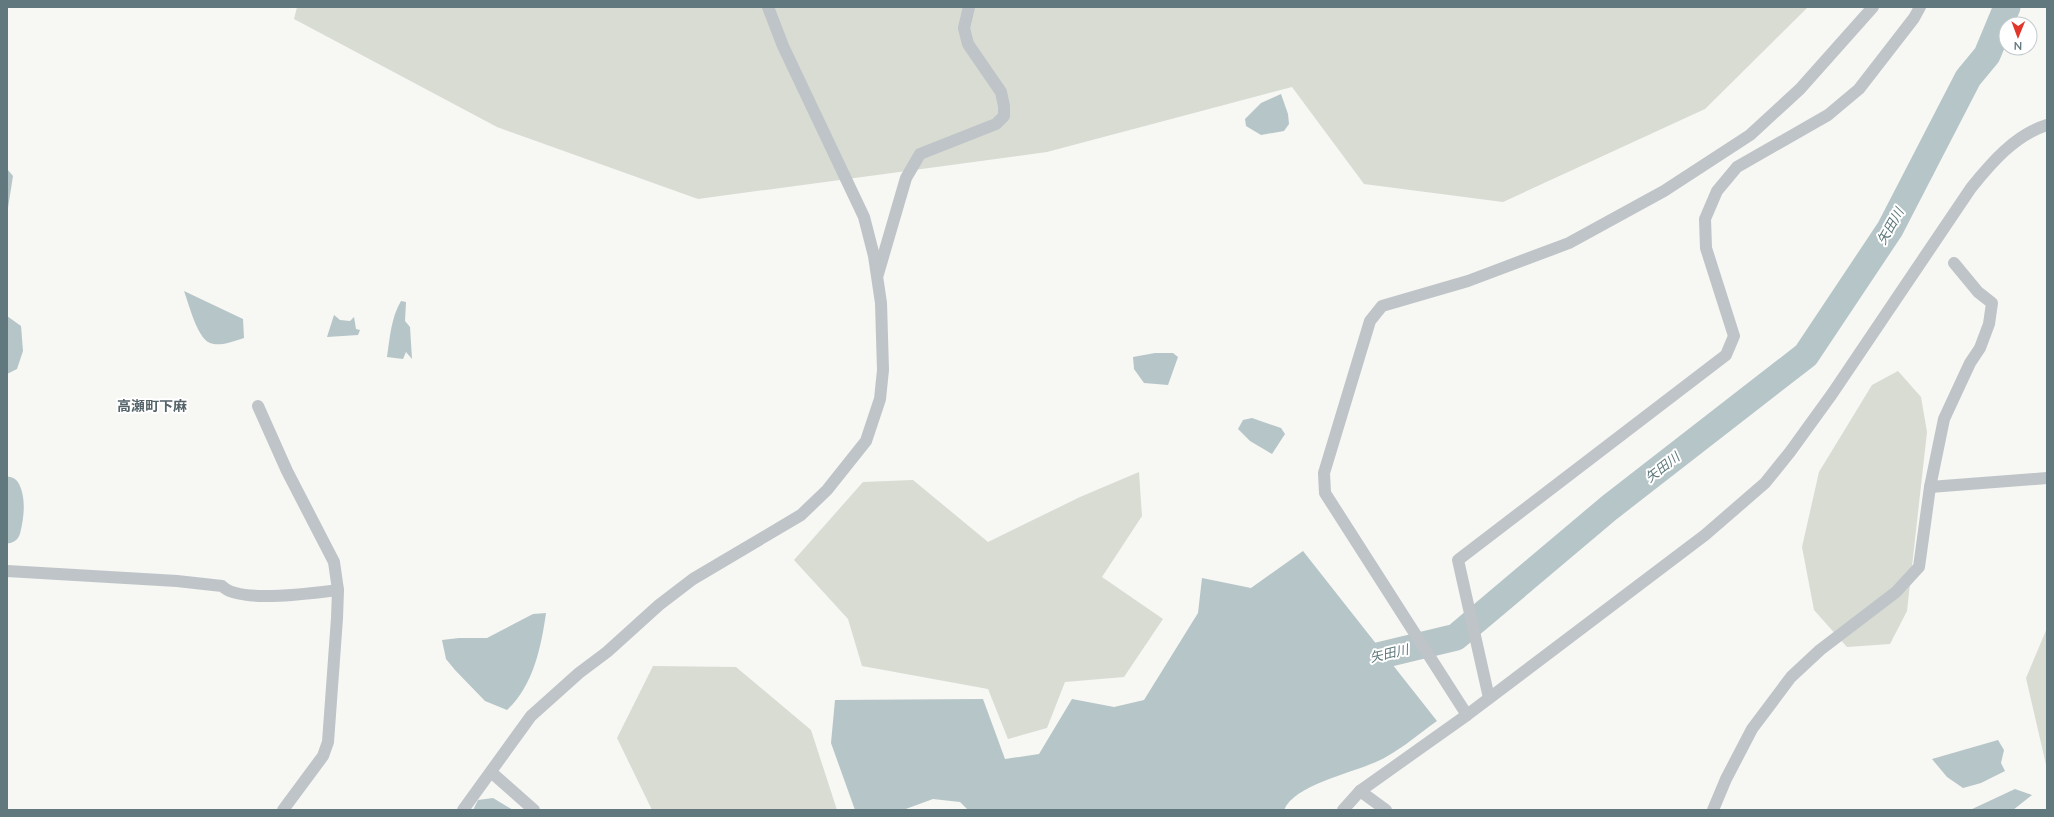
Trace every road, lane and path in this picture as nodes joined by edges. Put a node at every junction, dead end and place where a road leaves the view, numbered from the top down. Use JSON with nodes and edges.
{"nodes":[{"id":1,"x":768,"y":7,"type":"edge"},
{"id":2,"x":970,"y":7,"type":"edge"},
{"id":3,"x":1873,"y":7,"type":"edge"},
{"id":4,"x":1920,"y":7,"type":"edge"},
{"id":5,"x":2047,"y":125,"type":"edge"},
{"id":6,"x":1954,"y":263,"type":"dead end"},
{"id":7,"x":877,"y":277,"type":"junction"},
{"id":8,"x":258,"y":406,"type":"dead end"},
{"id":9,"x":2047,"y":478,"type":"edge"},
{"id":10,"x":1930,"y":487,"type":"junction"},
{"id":11,"x":7,"y":571,"type":"edge"},
{"id":12,"x":338,"y":590,"type":"junction"},
{"id":13,"x":1489,"y":698,"type":"junction"},
{"id":14,"x":1467,"y":715,"type":"junction"},
{"id":15,"x":491,"y":772,"type":"junction"},
{"id":16,"x":1360,"y":791,"type":"junction"},
{"id":17,"x":283,"y":810,"type":"edge"},
{"id":18,"x":463,"y":810,"type":"edge"},
{"id":19,"x":534,"y":810,"type":"edge"},
{"id":20,"x":1342,"y":810,"type":"edge"},
{"id":21,"x":1386,"y":810,"type":"edge"},
{"id":22,"x":1713,"y":810,"type":"edge"}],
"edges":[{"from":1,"to":7,"type":"street"},
{"from":2,"to":7,"type":"street"},
{"from":3,"to":14,"type":"street"},
{"from":4,"to":13,"type":"street"},
{"from":5,"to":13,"type":"street"},
{"from":6,"to":10,"type":"street"},
{"from":7,"to":15,"type":"street"},
{"from":8,"to":12,"type":"street"},
{"from":9,"to":10,"type":"street"},
{"from":10,"to":22,"type":"street"},
{"from":11,"to":12,"type":"street"},
{"from":12,"to":17,"type":"street"},
{"from":13,"to":14,"type":"street"},
{"from":14,"to":16,"type":"street"},
{"from":15,"to":18,"type":"street"},
{"from":15,"to":19,"type":"street"},
{"from":16,"to":20,"type":"street"},
{"from":16,"to":21,"type":"street"}]}
